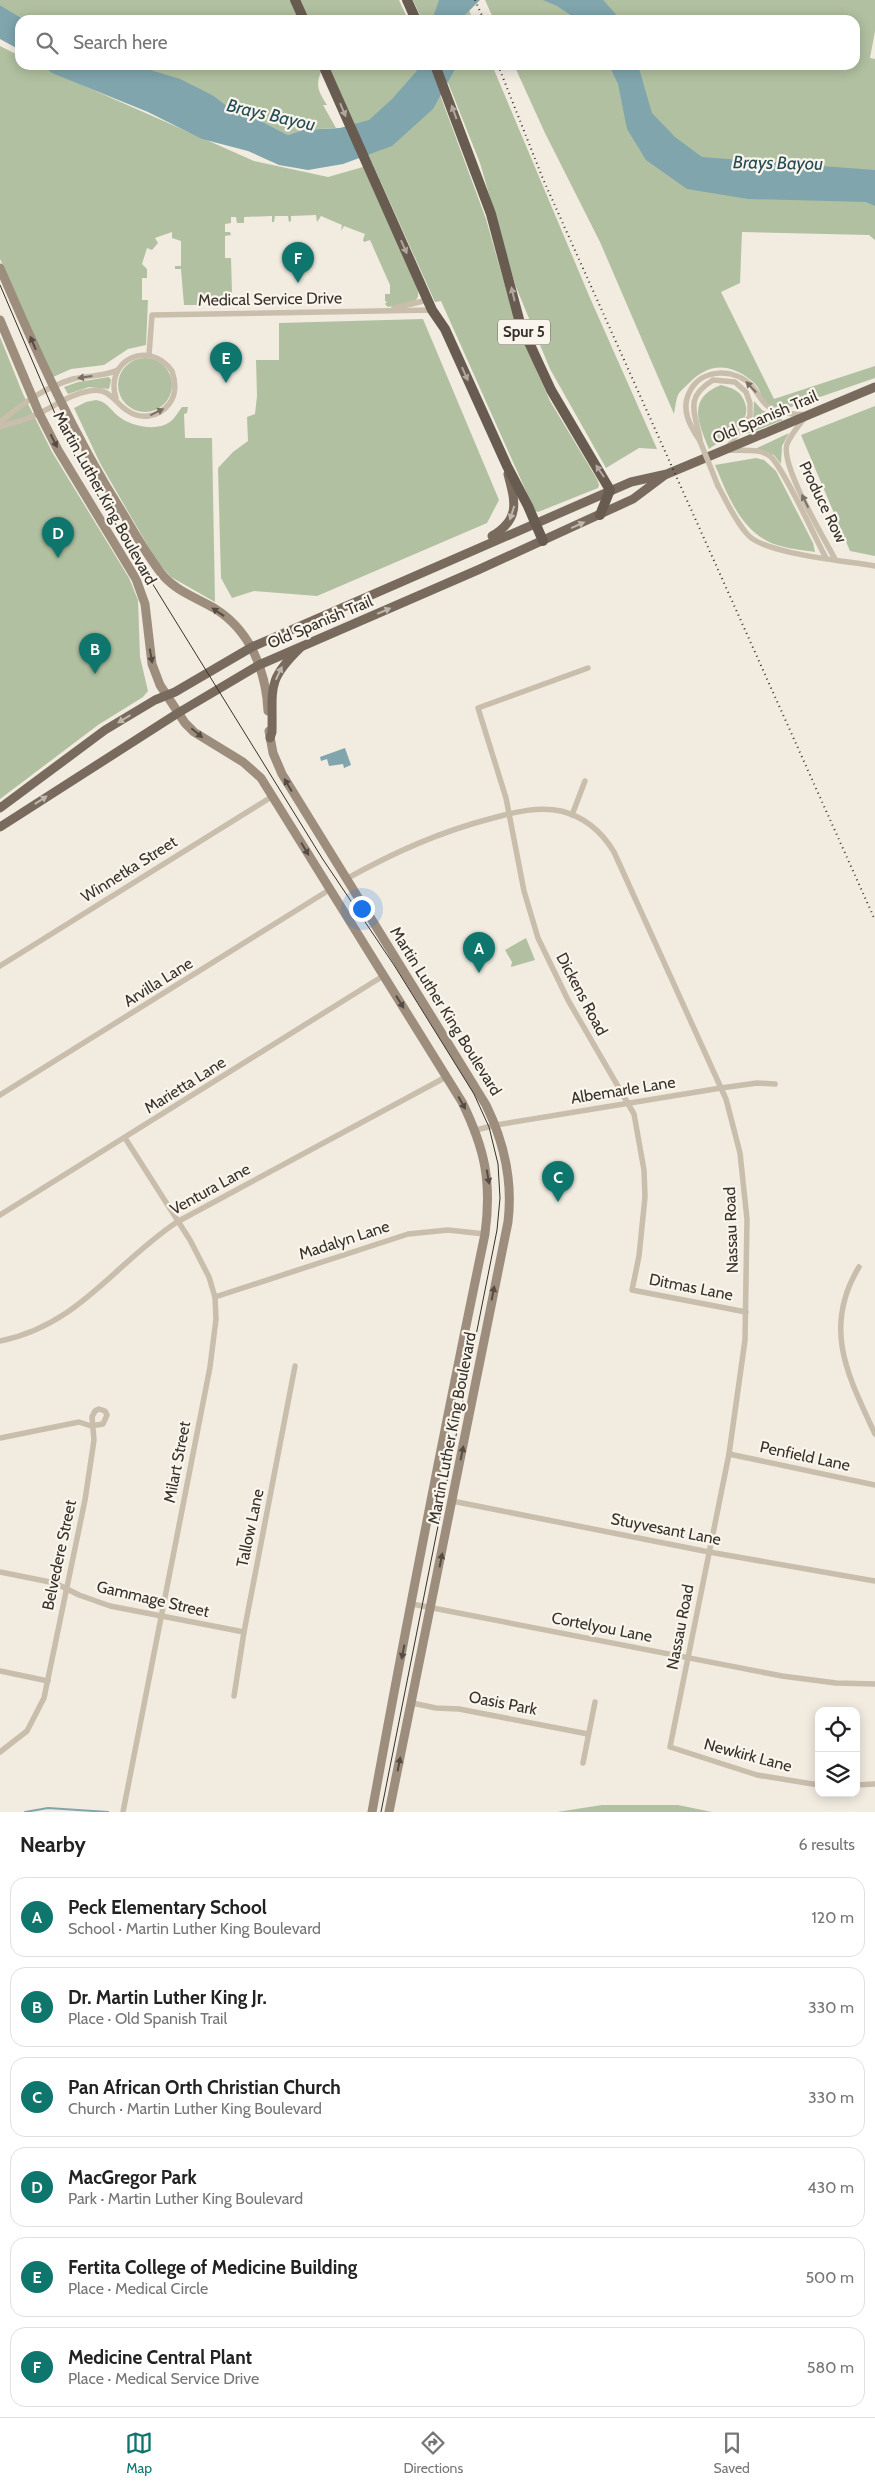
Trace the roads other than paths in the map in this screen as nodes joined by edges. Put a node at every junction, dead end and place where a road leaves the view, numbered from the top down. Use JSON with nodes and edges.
{"nodes":[{"id":1,"x":295,"y":0,"type":"edge"},
{"id":2,"x":407,"y":0,"type":"edge"},
{"id":3,"x":302,"y":15,"type":"edge"},
{"id":4,"x":414,"y":15,"type":"edge"},
{"id":5,"x":325,"y":70,"type":"edge"},
{"id":6,"x":437,"y":70,"type":"edge"},
{"id":7,"x":0,"y":268,"type":"edge"},
{"id":8,"x":428,"y":300,"type":"junction"},
{"id":9,"x":388,"y":310,"type":"junction"},
{"id":10,"x":432,"y":310,"type":"junction"},
{"id":11,"x":0,"y":320,"type":"edge"},
{"id":12,"x":149,"y":355,"type":"junction"},
{"id":13,"x":118,"y":370,"type":"junction"},
{"id":14,"x":875,"y":387,"type":"edge"},
{"id":15,"x":52,"y":388,"type":"junction"},
{"id":16,"x":32,"y":397,"type":"junction"},
{"id":17,"x":116,"y":398,"type":"junction"},
{"id":18,"x":59,"y":402,"type":"junction"},
{"id":19,"x":39,"y":413,"type":"junction"},
{"id":20,"x":806,"y":415,"type":"junction"},
{"id":21,"x":0,"y":422,"type":"edge"},
{"id":22,"x":0,"y":427,"type":"edge"},
{"id":23,"x":700,"y":441,"type":"junction"},
{"id":24,"x":726,"y":450,"type":"junction"},
{"id":25,"x":507,"y":466,"type":"junction"},
{"id":26,"x":667,"y":474,"type":"junction"},
{"id":27,"x":610,"y":490,"type":"junction"},
{"id":28,"x":600,"y":514,"type":"junction"},
{"id":29,"x":535,"y":522,"type":"junction"},
{"id":30,"x":543,"y":540,"type":"junction"},
{"id":31,"x":461,"y":554,"type":"junction"},
{"id":32,"x":826,"y":558,"type":"junction"},
{"id":33,"x":836,"y":559,"type":"junction"},
{"id":34,"x":875,"y":566,"type":"edge"},
{"id":35,"x":305,"y":644,"type":"junction"},
{"id":36,"x":252,"y":647,"type":"junction"},
{"id":37,"x":259,"y":664,"type":"junction"},
{"id":38,"x":588,"y":668,"type":"dead end"},
{"id":39,"x":166,"y":696,"type":"junction"},
{"id":40,"x":178,"y":713,"type":"junction"},
{"id":41,"x":270,"y":738,"type":"junction"},
{"id":42,"x":585,"y":781,"type":"dead end"},
{"id":43,"x":273,"y":796,"type":"junction"},
{"id":44,"x":0,"y":808,"type":"edge"},
{"id":45,"x":510,"y":813,"type":"junction"},
{"id":46,"x":572,"y":815,"type":"junction"},
{"id":47,"x":0,"y":827,"type":"edge"},
{"id":48,"x":346,"y":880,"type":"junction"},
{"id":49,"x":329,"y":890,"type":"junction"},
{"id":50,"x":0,"y":966,"type":"edge"},
{"id":51,"x":383,"y":976,"type":"junction"},
{"id":52,"x":446,"y":1077,"type":"junction"},
{"id":53,"x":775,"y":1084,"type":"dead end"},
{"id":54,"x":721,"y":1088,"type":"junction"},
{"id":55,"x":0,"y":1096,"type":"edge"},
{"id":56,"x":629,"y":1103,"type":"junction"},
{"id":57,"x":496,"y":1125,"type":"junction"},
{"id":58,"x":476,"y":1130,"type":"junction"},
{"id":59,"x":126,"y":1138,"type":"junction"},
{"id":60,"x":0,"y":1215,"type":"edge"},
{"id":61,"x":177,"y":1222,"type":"junction"},
{"id":62,"x":485,"y":1234,"type":"junction"},
{"id":63,"x":859,"y":1267,"type":"dead end"},
{"id":64,"x":632,"y":1290,"type":"joint"},
{"id":65,"x":216,"y":1297,"type":"junction"},
{"id":66,"x":746,"y":1312,"type":"junction"},
{"id":67,"x":0,"y":1341,"type":"edge"},
{"id":68,"x":295,"y":1366,"type":"dead end"},
{"id":69,"x":91,"y":1426,"type":"junction"},
{"id":70,"x":875,"y":1434,"type":"edge"},
{"id":71,"x":0,"y":1438,"type":"edge"},
{"id":72,"x":729,"y":1454,"type":"junction"},
{"id":73,"x":875,"y":1484,"type":"edge"},
{"id":74,"x":452,"y":1501,"type":"junction"},
{"id":75,"x":710,"y":1552,"type":"junction"},
{"id":76,"x":0,"y":1572,"type":"edge"},
{"id":77,"x":875,"y":1581,"type":"edge"},
{"id":78,"x":66,"y":1588,"type":"junction"},
{"id":79,"x":412,"y":1604,"type":"junction"},
{"id":80,"x":430,"y":1607,"type":"junction"},
{"id":81,"x":161,"y":1617,"type":"junction"},
{"id":82,"x":244,"y":1632,"type":"junction"},
{"id":83,"x":688,"y":1658,"type":"junction"},
{"id":84,"x":0,"y":1671,"type":"edge"},
{"id":85,"x":48,"y":1681,"type":"junction"},
{"id":86,"x":875,"y":1684,"type":"edge"},
{"id":87,"x":234,"y":1696,"type":"dead end"},
{"id":88,"x":594,"y":1702,"type":"dead end"},
{"id":89,"x":412,"y":1703,"type":"junction"},
{"id":90,"x":588,"y":1734,"type":"junction"},
{"id":91,"x":670,"y":1747,"type":"joint"},
{"id":92,"x":0,"y":1752,"type":"edge"},
{"id":93,"x":583,"y":1763,"type":"dead end"},
{"id":94,"x":815,"y":1784,"type":"edge"},
{"id":95,"x":875,"y":1784,"type":"edge"},
{"id":96,"x":860,"y":1785,"type":"edge"},
{"id":97,"x":123,"y":1812,"type":"edge"},
{"id":98,"x":372,"y":1812,"type":"edge"},
{"id":99,"x":389,"y":1812,"type":"edge"}],
"edges":[{"from":1,"to":3,"type":"highway"},
{"from":2,"to":4,"type":"highway"},
{"from":5,"to":8,"type":"highway","one_way":true},
{"from":27,"to":6,"type":"highway","name":"Spur 5","number":"Spur 5","one_way":true},
{"from":15,"to":7,"type":"main road","name":"Martin Luther King Boulevard","one_way":true},
{"from":8,"to":9,"type":"street","name":"Medical Service Drive"},
{"from":8,"to":10,"type":"highway"},
{"from":9,"to":10,"type":"street","name":"Medical Service Drive"},
{"from":9,"to":12,"type":"street","name":"Medical Service Drive"},
{"from":10,"to":25,"type":"highway","one_way":true},
{"from":11,"to":16,"type":"main road","name":"Martin Luther King Boulevard"},
{"from":12,"to":13,"type":"street"},
{"from":17,"to":12,"type":"street","one_way":true},
{"from":13,"to":15,"type":"street","one_way":true},
{"from":13,"to":17,"type":"street"},
{"from":14,"to":20,"type":"main road","name":"Old Spanish Trail"},
{"from":15,"to":16,"type":"street"},
{"from":15,"to":18,"type":"main road","name":"Martin Luther King Boulevard"},
{"from":16,"to":19,"type":"main road","name":"Martin Luther King Boulevard"},
{"from":16,"to":21,"type":"street"},
{"from":17,"to":18,"type":"street"},
{"from":18,"to":19,"type":"street"},
{"from":36,"to":18,"type":"main road","name":"Martin Luther King Boulevard","one_way":true},
{"from":19,"to":22,"type":"street"},
{"from":19,"to":39,"type":"main road","name":"Martin Luther King Boulevard","one_way":true},
{"from":20,"to":23,"type":"street","name":"Produce Row","one_way":true},
{"from":20,"to":24,"type":"main road","name":"Old Spanish Trail"},
{"from":33,"to":20,"type":"street","name":"Produce Row","one_way":true},
{"from":23,"to":24,"type":"street","name":"Produce Row"},
{"from":23,"to":32,"type":"street","name":"Produce Row","bridge":true},
{"from":24,"to":26,"type":"main road","name":"Old Spanish Trail"},
{"from":24,"to":32,"type":"street","name":"Produce Row"},
{"from":25,"to":29,"type":"highway"},
{"from":25,"to":31,"type":"main road","one_way":true},
{"from":26,"to":27,"type":"main road","name":"Old Spanish Trail"},
{"from":26,"to":28,"type":"main road","name":"Old Spanish Trail"},
{"from":27,"to":28,"type":"highway"},
{"from":27,"to":29,"type":"main road","name":"Old Spanish Trail"},
{"from":30,"to":28,"type":"main road","name":"Old Spanish Trail","one_way":true},
{"from":29,"to":30,"type":"highway"},
{"from":29,"to":31,"type":"main road","name":"Old Spanish Trail"},
{"from":35,"to":30,"type":"main road","name":"Old Spanish Trail","one_way":true},
{"from":31,"to":36,"type":"main road","name":"Old Spanish Trail"},
{"from":32,"to":33,"type":"street","name":"Produce Row"},
{"from":33,"to":34,"type":"street","name":"Produce Row"},
{"from":35,"to":37,"type":"main road","name":"Old Spanish Trail"},
{"from":41,"to":35,"type":"main road","one_way":true},
{"from":36,"to":37,"type":"main road","name":"Martin Luther King Boulevard"},
{"from":36,"to":39,"type":"main road","name":"Old Spanish Trail"},
{"from":37,"to":40,"type":"main road","name":"Old Spanish Trail"},
{"from":37,"to":41,"type":"main road","name":"Martin Luther King Boulevard"},
{"from":38,"to":45,"type":"street","name":"Dickens Road"},
{"from":39,"to":40,"type":"main road","name":"Martin Luther King Boulevard"},
{"from":39,"to":44,"type":"main road","name":"Old Spanish Trail","one_way":true},
{"from":40,"to":43,"type":"main road","name":"Martin Luther King Boulevard","one_way":true},
{"from":47,"to":40,"type":"main road","name":"Old Spanish Trail","one_way":true},
{"from":48,"to":41,"type":"main road","name":"Martin Luther King Boulevard","one_way":true},
{"from":42,"to":46,"type":"street"},
{"from":43,"to":49,"type":"main road","name":"Martin Luther King Boulevard","one_way":true},
{"from":43,"to":50,"type":"street","name":"Winnetka Street"},
{"from":45,"to":46,"type":"street","name":"Nassau Road"},
{"from":45,"to":48,"type":"street"},
{"from":45,"to":56,"type":"street","name":"Dickens Road"},
{"from":46,"to":54,"type":"street","name":"Nassau Road"},
{"from":48,"to":57,"type":"main road","name":"Martin Luther King Boulevard"},
{"from":49,"to":51,"type":"main road","name":"Martin Luther King Boulevard"},
{"from":49,"to":55,"type":"street","name":"Arvilla Lane"},
{"from":51,"to":52,"type":"main road","name":"Martin Luther King Boulevard","one_way":true},
{"from":51,"to":59,"type":"street","name":"Marietta Lane"},
{"from":52,"to":58,"type":"main road","name":"Martin Luther King Boulevard","one_way":true},
{"from":52,"to":61,"type":"street","name":"Ventura Lane"},
{"from":53,"to":54,"type":"street","name":"Albemarle Lane"},
{"from":54,"to":56,"type":"street","name":"Albemarle Lane"},
{"from":54,"to":66,"type":"street","name":"Nassau Road"},
{"from":56,"to":57,"type":"street","name":"Albemarle Lane"},
{"from":56,"to":64,"type":"street","name":"Dickens Road"},
{"from":57,"to":58,"type":"street","name":"Albemarle Lane"},
{"from":74,"to":57,"type":"main road","name":"Martin Luther King Boulevard","one_way":true},
{"from":58,"to":62,"type":"main road","name":"Martin Luther King Boulevard","one_way":true},
{"from":59,"to":60,"type":"street","name":"Marietta Lane"},
{"from":59,"to":61,"type":"street","name":"Milart Street"},
{"from":61,"to":65,"type":"street","name":"Milart Street"},
{"from":61,"to":67,"type":"street","name":"Ventura Lane"},
{"from":62,"to":65,"type":"street","name":"Madalyn Lane"},
{"from":62,"to":79,"type":"main road","name":"Martin Luther King Boulevard"},
{"from":63,"to":70,"type":"street"},
{"from":64,"to":66,"type":"street","name":"Ditmas Lane"},
{"from":65,"to":81,"type":"street","name":"Milart Street"},
{"from":66,"to":72,"type":"street","name":"Nassau Road"},
{"from":68,"to":82,"type":"street","name":"Tallow Lane"},
{"from":69,"to":69,"type":"street"},
{"from":69,"to":71,"type":"street"},
{"from":69,"to":78,"type":"street","name":"Belvedere Street"},
{"from":72,"to":73,"type":"street","name":"Penfield Lane"},
{"from":72,"to":75,"type":"street","name":"Nassau Road"},
{"from":74,"to":75,"type":"street","name":"Stuyvesant Lane"},
{"from":80,"to":74,"type":"main road","name":"Martin Luther King Boulevard","one_way":true},
{"from":75,"to":77,"type":"street","name":"Stuyvesant Lane"},
{"from":75,"to":83,"type":"street","name":"Nassau Road"},
{"from":76,"to":78,"type":"street","name":"Gammage Street"},
{"from":78,"to":81,"type":"street","name":"Gammage Street"},
{"from":78,"to":85,"type":"street","name":"Belvedere Street"},
{"from":79,"to":80,"type":"street","name":"Cortelyou Lane"},
{"from":79,"to":98,"type":"main road","name":"Martin Luther King Boulevard","one_way":true},
{"from":80,"to":83,"type":"street","name":"Cortelyou Lane"},
{"from":80,"to":89,"type":"main road","name":"Martin Luther King Boulevard"},
{"from":81,"to":82,"type":"street","name":"Gammage Street"},
{"from":81,"to":97,"type":"street","name":"Milart Street"},
{"from":82,"to":87,"type":"street","name":"Tallow Lane"},
{"from":83,"to":86,"type":"street","name":"Cortelyou Lane"},
{"from":83,"to":91,"type":"street","name":"Nassau Road"},
{"from":84,"to":85,"type":"street"},
{"from":85,"to":92,"type":"street","name":"Belvedere Street"},
{"from":88,"to":90,"type":"street"},
{"from":89,"to":90,"type":"street","name":"Oasis Park"},
{"from":99,"to":89,"type":"main road","name":"Martin Luther King Boulevard","one_way":true},
{"from":90,"to":93,"type":"street"},
{"from":91,"to":94,"type":"street","name":"Newkirk Lane"},
{"from":95,"to":96,"type":"street"}]}
